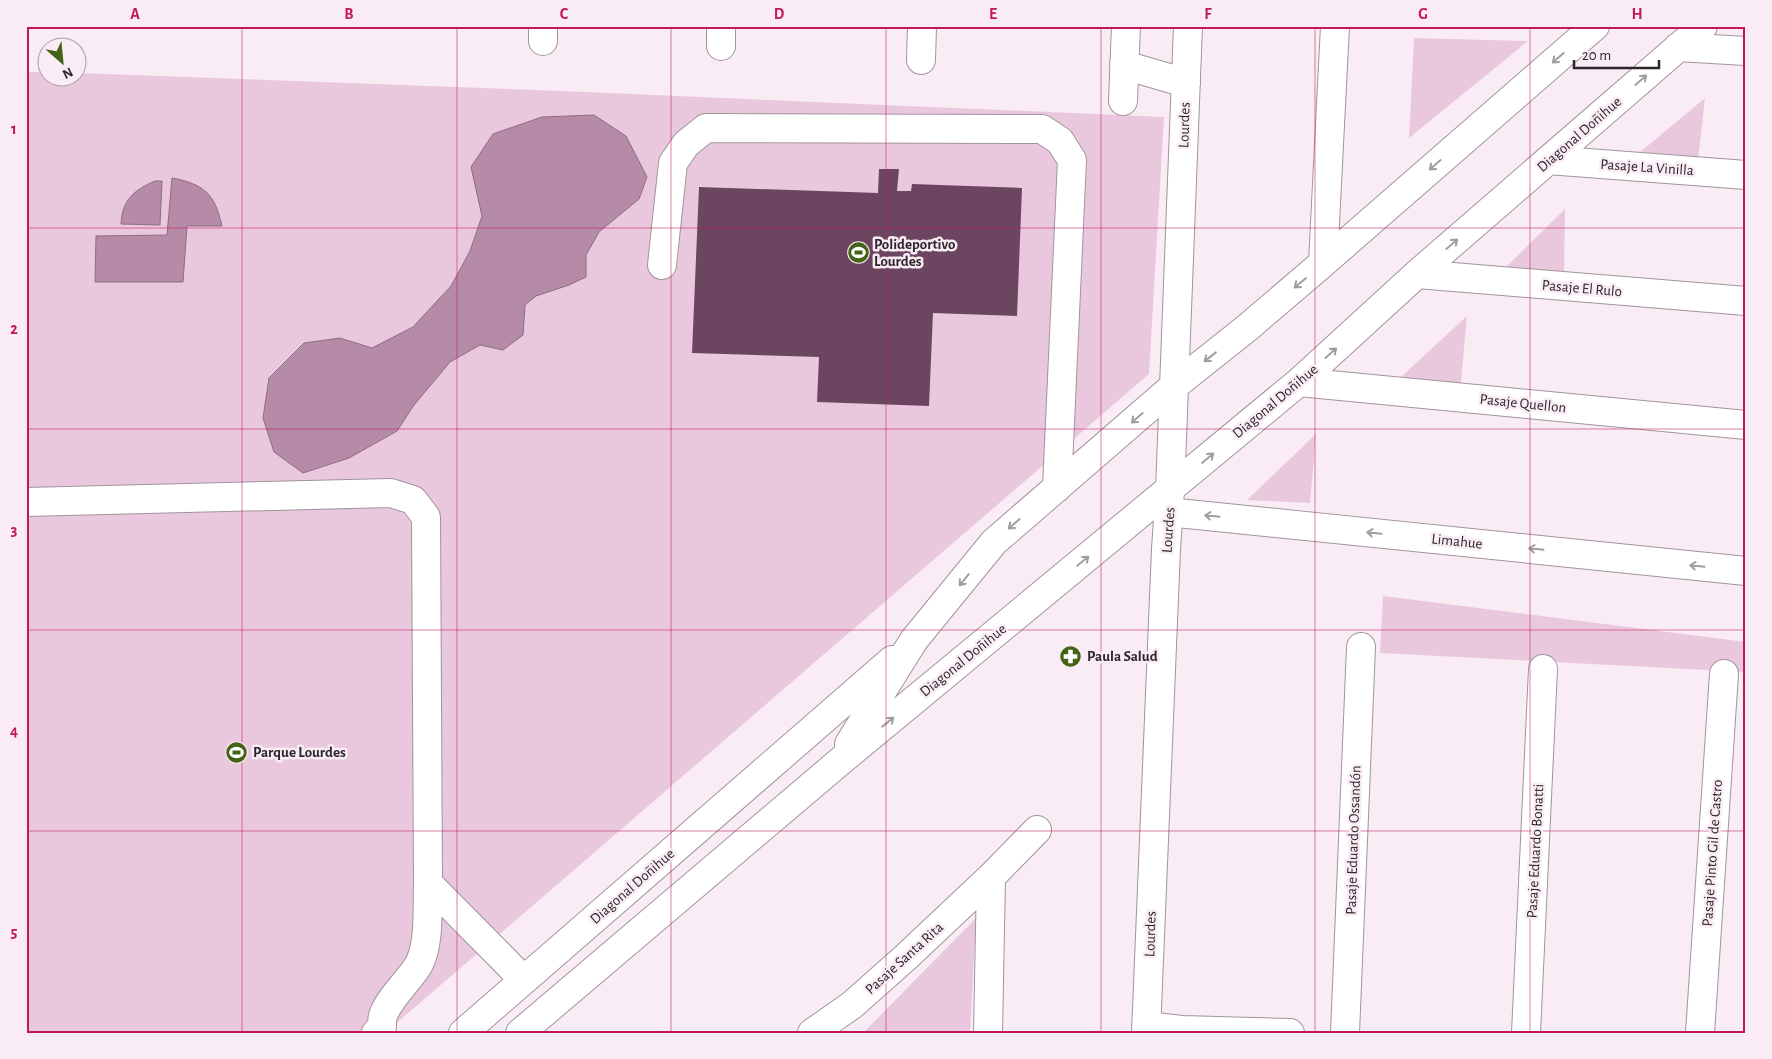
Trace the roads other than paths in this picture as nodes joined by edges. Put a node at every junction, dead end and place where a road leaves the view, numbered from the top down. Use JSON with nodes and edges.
{"nodes":[{"id":1,"x":922,"y":26,"type":"edge"},
{"id":2,"x":1126,"y":26,"type":"edge"},
{"id":3,"x":1188,"y":26,"type":"edge"},
{"id":4,"x":1335,"y":26,"type":"edge"},
{"id":5,"x":1594,"y":26,"type":"edge"},
{"id":6,"x":1703,"y":26,"type":"edge"},
{"id":7,"x":1678,"y":48,"type":"junction"},
{"id":8,"x":1746,"y":51,"type":"edge"},
{"id":9,"x":921,"y":60,"type":"dead end"},
{"id":10,"x":1124,"y":66,"type":"junction"},
{"id":11,"x":1186,"y":83,"type":"junction"},
{"id":12,"x":1123,"y":101,"type":"dead end"},
{"id":13,"x":1548,"y":160,"type":"junction"},
{"id":14,"x":1746,"y":174,"type":"edge"},
{"id":15,"x":1323,"y":263,"type":"junction"},
{"id":16,"x":662,"y":265,"type":"dead end"},
{"id":17,"x":1418,"y":274,"type":"junction"},
{"id":18,"x":1746,"y":301,"type":"edge"},
{"id":19,"x":1299,"y":382,"type":"junction"},
{"id":20,"x":1174,"y":386,"type":"junction"},
{"id":21,"x":1746,"y":425,"type":"edge"},
{"id":22,"x":1057,"y":488,"type":"junction"},
{"id":23,"x":1169,"y":501,"type":"junction"},
{"id":24,"x":26,"y":502,"type":"edge"},
{"id":25,"x":1746,"y":571,"type":"edge"},
{"id":26,"x":914,"y":640,"type":"junction"},
{"id":27,"x":1361,"y":647,"type":"dead end"},
{"id":28,"x":1543,"y":669,"type":"dead end"},
{"id":29,"x":1724,"y":674,"type":"dead end"},
{"id":30,"x":837,"y":764,"type":"junction"},
{"id":31,"x":1037,"y":830,"type":"dead end"},
{"id":32,"x":991,"y":877,"type":"junction"},
{"id":33,"x":428,"y":883,"type":"junction"},
{"id":34,"x":524,"y":980,"type":"junction"},
{"id":35,"x":487,"y":1012,"type":"junction"},
{"id":36,"x":1146,"y":1029,"type":"edge"},
{"id":37,"x":381,"y":1031,"type":"edge"},
{"id":38,"x":463,"y":1033,"type":"edge"},
{"id":39,"x":506,"y":1033,"type":"edge"},
{"id":40,"x":520,"y":1033,"type":"edge"},
{"id":41,"x":812,"y":1033,"type":"edge"},
{"id":42,"x":988,"y":1033,"type":"edge"},
{"id":43,"x":1290,"y":1033,"type":"edge"},
{"id":44,"x":1345,"y":1033,"type":"edge"},
{"id":45,"x":1526,"y":1033,"type":"edge"},
{"id":46,"x":1700,"y":1033,"type":"edge"}],
"edges":[{"from":1,"to":9,"type":"street"},
{"from":2,"to":10,"type":"street"},
{"from":3,"to":11,"type":"street","name":"Lourdes"},
{"from":4,"to":15,"type":"street"},
{"from":5,"to":15,"type":"street","name":"Diagonal Doñihue","one_way":true},
{"from":6,"to":7,"type":"street","name":"Diagonal Doñihue"},
{"from":7,"to":8,"type":"street"},
{"from":13,"to":7,"type":"street","name":"Diagonal Doñihue","one_way":true},
{"from":10,"to":11,"type":"street"},
{"from":10,"to":12,"type":"street"},
{"from":11,"to":20,"type":"street","name":"Lourdes"},
{"from":13,"to":14,"type":"street","name":"Pasaje La Vinilla"},
{"from":17,"to":13,"type":"street","name":"Diagonal Doñihue","one_way":true},
{"from":15,"to":20,"type":"street","name":"Diagonal Doñihue","one_way":true},
{"from":16,"to":22,"type":"street"},
{"from":17,"to":18,"type":"street","name":"Pasaje El Rulo"},
{"from":19,"to":17,"type":"street","name":"Diagonal Doñihue","one_way":true},
{"from":19,"to":21,"type":"street","name":"Pasaje Quellon"},
{"from":23,"to":19,"type":"street","name":"Diagonal Doñihue","one_way":true},
{"from":20,"to":22,"type":"street","name":"Diagonal Doñihue","one_way":true},
{"from":20,"to":23,"type":"street","name":"Lourdes"},
{"from":22,"to":26,"type":"street","name":"Diagonal Doñihue","one_way":true},
{"from":25,"to":23,"type":"street","name":"Limahue","one_way":true},
{"from":30,"to":23,"type":"street","name":"Diagonal Doñihue","one_way":true},
{"from":23,"to":36,"type":"street","name":"Lourdes"},
{"from":24,"to":33,"type":"street"},
{"from":26,"to":30,"type":"street","name":"Diagonal Doñihue"},
{"from":26,"to":34,"type":"street","name":"Diagonal Doñihue"},
{"from":27,"to":44,"type":"street","name":"Pasaje Eduardo Ossandón"},
{"from":28,"to":45,"type":"street","name":"Pasaje Eduardo Bonatti"},
{"from":29,"to":46,"type":"street","name":"Pasaje Pinto Gil de Castro"},
{"from":30,"to":40,"type":"street","name":"Diagonal Doñihue"},
{"from":31,"to":32,"type":"street","name":"Pasaje Santa Rita"},
{"from":32,"to":41,"type":"street","name":"Pasaje Santa Rita"},
{"from":32,"to":42,"type":"street"},
{"from":33,"to":34,"type":"street"},
{"from":33,"to":37,"type":"street"},
{"from":34,"to":35,"type":"street","name":"Diagonal Doñihue"},
{"from":35,"to":38,"type":"street","name":"Diagonal Doñihue"},
{"from":35,"to":39,"type":"street"},
{"from":36,"to":43,"type":"street"}]}
